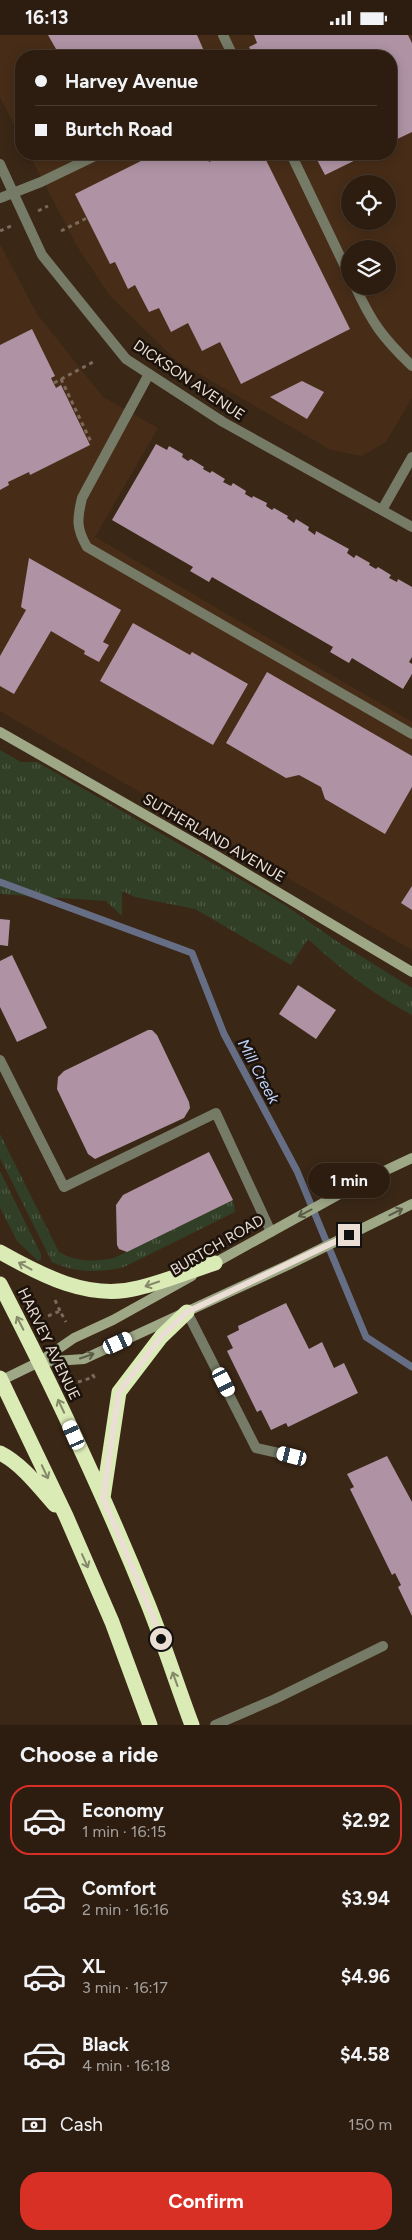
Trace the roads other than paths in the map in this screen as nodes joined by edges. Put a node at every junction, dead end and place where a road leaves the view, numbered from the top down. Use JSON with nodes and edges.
{"nodes":[{"id":1,"x":223,"y":35,"type":"edge"},
{"id":2,"x":230,"y":50,"type":"edge"},
{"id":3,"x":87,"y":160,"type":"edge"},
{"id":4,"x":294,"y":160,"type":"edge"},
{"id":5,"x":0,"y":164,"type":"edge"},
{"id":6,"x":12,"y":191,"type":"junction"},
{"id":7,"x":0,"y":197,"type":"edge"},
{"id":8,"x":341,"y":258,"type":"edge"},
{"id":9,"x":358,"y":295,"type":"edge"},
{"id":10,"x":412,"y":366,"type":"edge"},
{"id":11,"x":149,"y":374,"type":"junction"},
{"id":12,"x":412,"y":457,"type":"edge"},
{"id":13,"x":382,"y":510,"type":"junction"},
{"id":14,"x":412,"y":527,"type":"edge"},
{"id":15,"x":0,"y":733,"type":"edge"},
{"id":16,"x":412,"y":734,"type":"edge"},
{"id":17,"x":412,"y":972,"type":"edge"},
{"id":18,"x":0,"y":1060,"type":"edge"},
{"id":19,"x":412,"y":1158,"type":"edge"},
{"id":20,"x":412,"y":1204,"type":"edge"},
{"id":21,"x":271,"y":1231,"type":"junction"},
{"id":22,"x":0,"y":1252,"type":"edge"},
{"id":23,"x":215,"y":1263,"type":"junction"},
{"id":24,"x":0,"y":1284,"type":"edge"},
{"id":25,"x":187,"y":1312,"type":"junction"},
{"id":26,"x":39,"y":1362,"type":"junction"},
{"id":27,"x":0,"y":1380,"type":"edge"},
{"id":28,"x":0,"y":1453,"type":"edge"},
{"id":29,"x":292,"y":1456,"type":"dead end"},
{"id":30,"x":103,"y":1498,"type":"junction"},
{"id":31,"x":66,"y":1516,"type":"junction"},
{"id":32,"x":384,"y":1646,"type":"dead end"},
{"id":33,"x":150,"y":1725,"type":"edge"},
{"id":34,"x":192,"y":1725,"type":"edge"},
{"id":35,"x":215,"y":1725,"type":"edge"}],
"edges":[{"from":1,"to":2,"type":"street"},
{"from":3,"to":6,"type":"street"},
{"from":4,"to":8,"type":"street"},
{"from":5,"to":6,"type":"street","name":"DICKSON AVENUE"},
{"from":6,"to":7,"type":"street"},
{"from":6,"to":11,"type":"street","name":"DICKSON AVENUE"},
{"from":9,"to":10,"type":"street"},
{"from":11,"to":13,"type":"street","name":"DICKSON AVENUE"},
{"from":11,"to":16,"type":"street"},
{"from":12,"to":13,"type":"street"},
{"from":13,"to":14,"type":"street","name":"DICKSON AVENUE"},
{"from":15,"to":17,"type":"main road","name":"SUTHERLAND AVENUE"},
{"from":18,"to":21,"type":"street"},
{"from":19,"to":21,"type":"main road","name":"BURTCH ROAD","one_way":true},
{"from":25,"to":20,"type":"main road","name":"BURTCH ROAD","one_way":true},
{"from":21,"to":23,"type":"main road","name":"BURTCH ROAD"},
{"from":23,"to":22,"type":"highway","one_way":true},
{"from":23,"to":26,"type":"main road","name":"BURTCH ROAD"},
{"from":26,"to":24,"type":"highway","name":"HARVEY AVENUE","one_way":true},
{"from":26,"to":25,"type":"main road","name":"BURTCH ROAD","one_way":true},
{"from":25,"to":29,"type":"street"},
{"from":25,"to":30,"type":"highway"},
{"from":26,"to":27,"type":"main road","name":"BURTCH ROAD"},
{"from":30,"to":26,"type":"highway","name":"HARVEY AVENUE","one_way":true},
{"from":27,"to":31,"type":"highway","one_way":true},
{"from":28,"to":31,"type":"highway"},
{"from":34,"to":30,"type":"highway","name":"HARVEY AVENUE","one_way":true},
{"from":31,"to":33,"type":"highway","one_way":true},
{"from":32,"to":35,"type":"street"}]}
